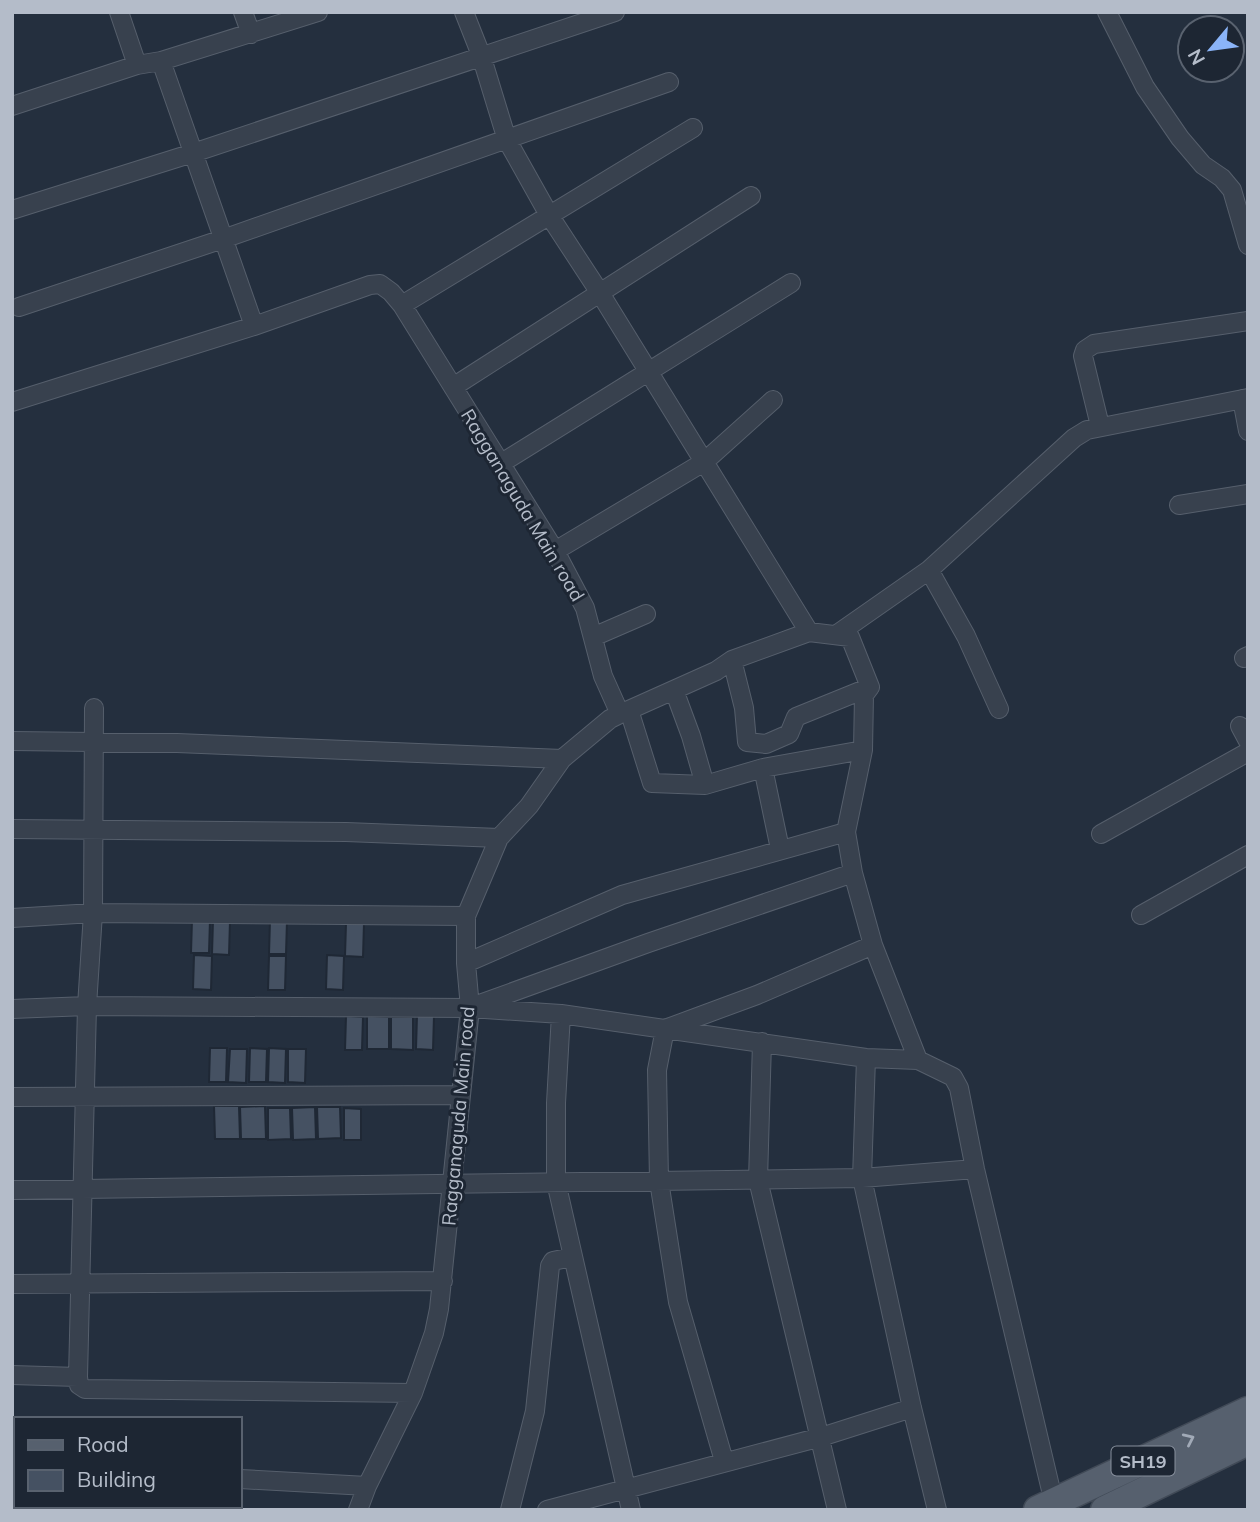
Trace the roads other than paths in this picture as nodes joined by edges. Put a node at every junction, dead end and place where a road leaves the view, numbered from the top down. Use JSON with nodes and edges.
{"nodes":[{"id":1,"x":119,"y":12,"type":"edge"},
{"id":2,"x":243,"y":12,"type":"edge"},
{"id":3,"x":318,"y":12,"type":"edge"},
{"id":4,"x":464,"y":12,"type":"edge"},
{"id":5,"x":615,"y":12,"type":"edge"},
{"id":6,"x":1107,"y":12,"type":"edge"},
{"id":7,"x":251,"y":34,"type":"junction"},
{"id":8,"x":481,"y":55,"type":"junction"},
{"id":9,"x":161,"y":61,"type":"junction"},
{"id":10,"x":137,"y":65,"type":"junction"},
{"id":11,"x":669,"y":82,"type":"dead end"},
{"id":12,"x":13,"y":102,"type":"edge"},
{"id":13,"x":693,"y":128,"type":"dead end"},
{"id":14,"x":507,"y":140,"type":"junction"},
{"id":15,"x":193,"y":153,"type":"junction"},
{"id":16,"x":751,"y":197,"type":"dead end"},
{"id":17,"x":12,"y":210,"type":"edge"},
{"id":18,"x":549,"y":215,"type":"junction"},
{"id":19,"x":1244,"y":224,"type":"edge"},
{"id":20,"x":223,"y":239,"type":"junction"},
{"id":21,"x":1248,"y":245,"type":"edge"},
{"id":22,"x":791,"y":282,"type":"dead end"},
{"id":23,"x":600,"y":293,"type":"junction"},
{"id":24,"x":402,"y":305,"type":"junction"},
{"id":25,"x":19,"y":307,"type":"dead end"},
{"id":26,"x":1248,"y":321,"type":"edge"},
{"id":27,"x":254,"y":326,"type":"junction"},
{"id":28,"x":649,"y":372,"type":"junction"},
{"id":29,"x":453,"y":387,"type":"junction"},
{"id":30,"x":1245,"y":399,"type":"edge"},
{"id":31,"x":773,"y":400,"type":"dead end"},
{"id":32,"x":12,"y":402,"type":"edge"},
{"id":33,"x":1100,"y":426,"type":"junction"},
{"id":34,"x":1248,"y":431,"type":"edge"},
{"id":35,"x":704,"y":462,"type":"junction"},
{"id":36,"x":500,"y":464,"type":"junction"},
{"id":37,"x":1248,"y":494,"type":"edge"},
{"id":38,"x":1179,"y":505,"type":"dead end"},
{"id":39,"x":555,"y":551,"type":"junction"},
{"id":40,"x":929,"y":570,"type":"junction"},
{"id":41,"x":646,"y":614,"type":"dead end"},
{"id":42,"x":809,"y":632,"type":"junction"},
{"id":43,"x":836,"y":635,"type":"junction"},
{"id":44,"x":593,"y":637,"type":"junction"},
{"id":45,"x":732,"y":660,"type":"junction"},
{"id":46,"x":870,"y":687,"type":"junction"},
{"id":47,"x":674,"y":690,"type":"junction"},
{"id":48,"x":94,"y":708,"type":"dead end"},
{"id":49,"x":999,"y":709,"type":"dead end"},
{"id":50,"x":624,"y":712,"type":"junction"},
{"id":51,"x":12,"y":741,"type":"edge"},
{"id":52,"x":94,"y":743,"type":"junction"},
{"id":53,"x":863,"y":750,"type":"junction"},
{"id":54,"x":1248,"y":752,"type":"edge"},
{"id":55,"x":562,"y":759,"type":"junction"},
{"id":56,"x":763,"y":768,"type":"junction"},
{"id":57,"x":705,"y":785,"type":"junction"},
{"id":58,"x":12,"y":829,"type":"edge"},
{"id":59,"x":94,"y":830,"type":"junction"},
{"id":60,"x":846,"y":832,"type":"junction"},
{"id":61,"x":1101,"y":834,"type":"dead end"},
{"id":62,"x":499,"y":838,"type":"junction"},
{"id":63,"x":780,"y":849,"type":"junction"},
{"id":64,"x":1248,"y":855,"type":"edge"},
{"id":65,"x":853,"y":873,"type":"junction"},
{"id":66,"x":93,"y":913,"type":"junction"},
{"id":67,"x":1141,"y":915,"type":"dead end"},
{"id":68,"x":466,"y":916,"type":"junction"},
{"id":69,"x":12,"y":918,"type":"edge"},
{"id":70,"x":873,"y":946,"type":"junction"},
{"id":71,"x":466,"y":963,"type":"junction"},
{"id":72,"x":87,"y":1006,"type":"junction"},
{"id":73,"x":470,"y":1008,"type":"junction"},
{"id":74,"x":12,"y":1009,"type":"edge"},
{"id":75,"x":561,"y":1014,"type":"junction"},
{"id":76,"x":665,"y":1029,"type":"junction"},
{"id":77,"x":762,"y":1042,"type":"junction"},
{"id":78,"x":866,"y":1058,"type":"junction"},
{"id":79,"x":918,"y":1060,"type":"junction"},
{"id":80,"x":85,"y":1095,"type":"junction"},
{"id":81,"x":460,"y":1095,"type":"junction"},
{"id":82,"x":12,"y":1097,"type":"edge"},
{"id":83,"x":975,"y":1169,"type":"junction"},
{"id":84,"x":862,"y":1178,"type":"junction"},
{"id":85,"x":758,"y":1180,"type":"junction"},
{"id":86,"x":659,"y":1181,"type":"junction"},
{"id":87,"x":556,"y":1182,"type":"junction"},
{"id":88,"x":450,"y":1184,"type":"junction"},
{"id":89,"x":83,"y":1189,"type":"junction"},
{"id":90,"x":12,"y":1190,"type":"edge"},
{"id":91,"x":572,"y":1257,"type":"junction"},
{"id":92,"x":443,"y":1281,"type":"junction"},
{"id":93,"x":12,"y":1284,"type":"edge"},
{"id":94,"x":81,"y":1285,"type":"junction"},
{"id":95,"x":12,"y":1375,"type":"edge"},
{"id":96,"x":78,"y":1377,"type":"junction"},
{"id":97,"x":413,"y":1392,"type":"junction"},
{"id":98,"x":912,"y":1408,"type":"junction"},
{"id":99,"x":1248,"y":1411,"type":"edge"},
{"id":100,"x":821,"y":1437,"type":"junction"},
{"id":101,"x":1248,"y":1441,"type":"edge"},
{"id":102,"x":724,"y":1461,"type":"junction"},
{"id":103,"x":242,"y":1479,"type":"edge"},
{"id":104,"x":367,"y":1486,"type":"junction"},
{"id":105,"x":624,"y":1488,"type":"junction"},
{"id":106,"x":1046,"y":1506,"type":"edge"},
{"id":107,"x":358,"y":1510,"type":"edge"},
{"id":108,"x":510,"y":1510,"type":"edge"},
{"id":109,"x":547,"y":1510,"type":"edge"},
{"id":110,"x":631,"y":1510,"type":"edge"},
{"id":111,"x":837,"y":1510,"type":"edge"},
{"id":112,"x":937,"y":1510,"type":"edge"},
{"id":113,"x":1105,"y":1510,"type":"edge"}],
"edges":[{"from":1,"to":10,"type":"street"},
{"from":2,"to":7,"type":"street"},
{"from":3,"to":7,"type":"street"},
{"from":4,"to":8,"type":"street"},
{"from":5,"to":8,"type":"street"},
{"from":6,"to":19,"type":"street"},
{"from":7,"to":9,"type":"street"},
{"from":8,"to":14,"type":"street"},
{"from":8,"to":15,"type":"street"},
{"from":9,"to":10,"type":"street"},
{"from":9,"to":15,"type":"street"},
{"from":10,"to":12,"type":"street"},
{"from":11,"to":14,"type":"street"},
{"from":13,"to":18,"type":"street"},
{"from":14,"to":18,"type":"street"},
{"from":14,"to":20,"type":"street"},
{"from":15,"to":17,"type":"street"},
{"from":15,"to":20,"type":"street"},
{"from":16,"to":23,"type":"street"},
{"from":18,"to":23,"type":"street"},
{"from":18,"to":24,"type":"street"},
{"from":19,"to":21,"type":"street"},
{"from":20,"to":25,"type":"street"},
{"from":20,"to":27,"type":"street"},
{"from":22,"to":28,"type":"street"},
{"from":23,"to":28,"type":"street"},
{"from":23,"to":29,"type":"street"},
{"from":24,"to":27,"type":"street","name":"Ragganaguda Main road"},
{"from":24,"to":29,"type":"street","name":"Ragganaguda Main road"},
{"from":26,"to":33,"type":"street"},
{"from":27,"to":32,"type":"street"},
{"from":28,"to":35,"type":"street"},
{"from":28,"to":36,"type":"street"},
{"from":29,"to":36,"type":"street","name":"Ragganaguda Main road"},
{"from":30,"to":33,"type":"street"},
{"from":30,"to":34,"type":"street"},
{"from":31,"to":35,"type":"street"},
{"from":33,"to":40,"type":"street"},
{"from":35,"to":39,"type":"street"},
{"from":35,"to":42,"type":"street"},
{"from":36,"to":39,"type":"street","name":"Ragganaguda Main road"},
{"from":37,"to":38,"type":"street"},
{"from":39,"to":44,"type":"street","name":"Ragganaguda Main road"},
{"from":40,"to":43,"type":"street"},
{"from":40,"to":49,"type":"street"},
{"from":41,"to":44,"type":"street"},
{"from":42,"to":43,"type":"street"},
{"from":42,"to":45,"type":"street"},
{"from":43,"to":46,"type":"street"},
{"from":44,"to":50,"type":"street","name":"Ragganaguda Main road"},
{"from":45,"to":46,"type":"street"},
{"from":45,"to":47,"type":"street"},
{"from":46,"to":53,"type":"street"},
{"from":47,"to":50,"type":"street"},
{"from":47,"to":57,"type":"street"},
{"from":48,"to":52,"type":"street"},
{"from":50,"to":55,"type":"street","name":"Ragganaguda Main road"},
{"from":50,"to":57,"type":"street"},
{"from":51,"to":52,"type":"street"},
{"from":52,"to":55,"type":"street"},
{"from":52,"to":59,"type":"street"},
{"from":53,"to":56,"type":"street"},
{"from":53,"to":60,"type":"street"},
{"from":54,"to":61,"type":"street"},
{"from":55,"to":62,"type":"street","name":"Ragganaguda Main road"},
{"from":56,"to":57,"type":"street"},
{"from":56,"to":63,"type":"street"},
{"from":58,"to":59,"type":"street"},
{"from":59,"to":62,"type":"street"},
{"from":59,"to":66,"type":"street"},
{"from":60,"to":63,"type":"street"},
{"from":60,"to":65,"type":"street"},
{"from":62,"to":68,"type":"street","name":"Ragganaguda Main road"},
{"from":63,"to":71,"type":"street"},
{"from":64,"to":67,"type":"street"},
{"from":65,"to":70,"type":"street"},
{"from":65,"to":73,"type":"street"},
{"from":66,"to":68,"type":"street"},
{"from":66,"to":69,"type":"street"},
{"from":66,"to":72,"type":"street"},
{"from":68,"to":71,"type":"street","name":"Ragganaguda Main road"},
{"from":70,"to":76,"type":"street"},
{"from":70,"to":79,"type":"street"},
{"from":71,"to":73,"type":"street","name":"Ragganaguda Main road"},
{"from":72,"to":73,"type":"street"},
{"from":72,"to":74,"type":"street"},
{"from":72,"to":80,"type":"street"},
{"from":73,"to":75,"type":"street"},
{"from":73,"to":81,"type":"street","name":"Ragganaguda Main road"},
{"from":75,"to":76,"type":"street"},
{"from":75,"to":87,"type":"street"},
{"from":76,"to":77,"type":"street"},
{"from":76,"to":86,"type":"street"},
{"from":77,"to":78,"type":"street"},
{"from":77,"to":85,"type":"street"},
{"from":78,"to":79,"type":"street"},
{"from":78,"to":84,"type":"street"},
{"from":79,"to":83,"type":"street"},
{"from":80,"to":81,"type":"street"},
{"from":80,"to":82,"type":"street"},
{"from":80,"to":89,"type":"street"},
{"from":81,"to":88,"type":"street","name":"Ragganaguda Main road"},
{"from":83,"to":84,"type":"street"},
{"from":83,"to":106,"type":"street"},
{"from":84,"to":85,"type":"street"},
{"from":84,"to":98,"type":"street"},
{"from":85,"to":86,"type":"street"},
{"from":85,"to":100,"type":"street"},
{"from":86,"to":87,"type":"street"},
{"from":86,"to":102,"type":"street"},
{"from":87,"to":88,"type":"street"},
{"from":87,"to":91,"type":"street"},
{"from":88,"to":89,"type":"street"},
{"from":88,"to":92,"type":"street","name":"Ragganaguda Main road"},
{"from":89,"to":90,"type":"street"},
{"from":89,"to":94,"type":"street"},
{"from":91,"to":105,"type":"street"},
{"from":91,"to":108,"type":"street"},
{"from":92,"to":94,"type":"street"},
{"from":92,"to":97,"type":"street","name":"Ragganaguda Main road"},
{"from":93,"to":94,"type":"street"},
{"from":94,"to":96,"type":"street"},
{"from":95,"to":96,"type":"street"},
{"from":96,"to":97,"type":"street"},
{"from":97,"to":104,"type":"street","name":"Ragganaguda Main road"},
{"from":98,"to":100,"type":"street"},
{"from":98,"to":112,"type":"street"},
{"from":106,"to":99,"type":"main road","number":"SH19","one_way":true},
{"from":100,"to":102,"type":"street"},
{"from":100,"to":111,"type":"street"},
{"from":101,"to":113,"type":"main road","number":"SH19"},
{"from":102,"to":105,"type":"street"},
{"from":103,"to":104,"type":"street"},
{"from":104,"to":107,"type":"street","name":"Ragganaguda Main road"},
{"from":105,"to":109,"type":"street"},
{"from":105,"to":110,"type":"street"}]}
